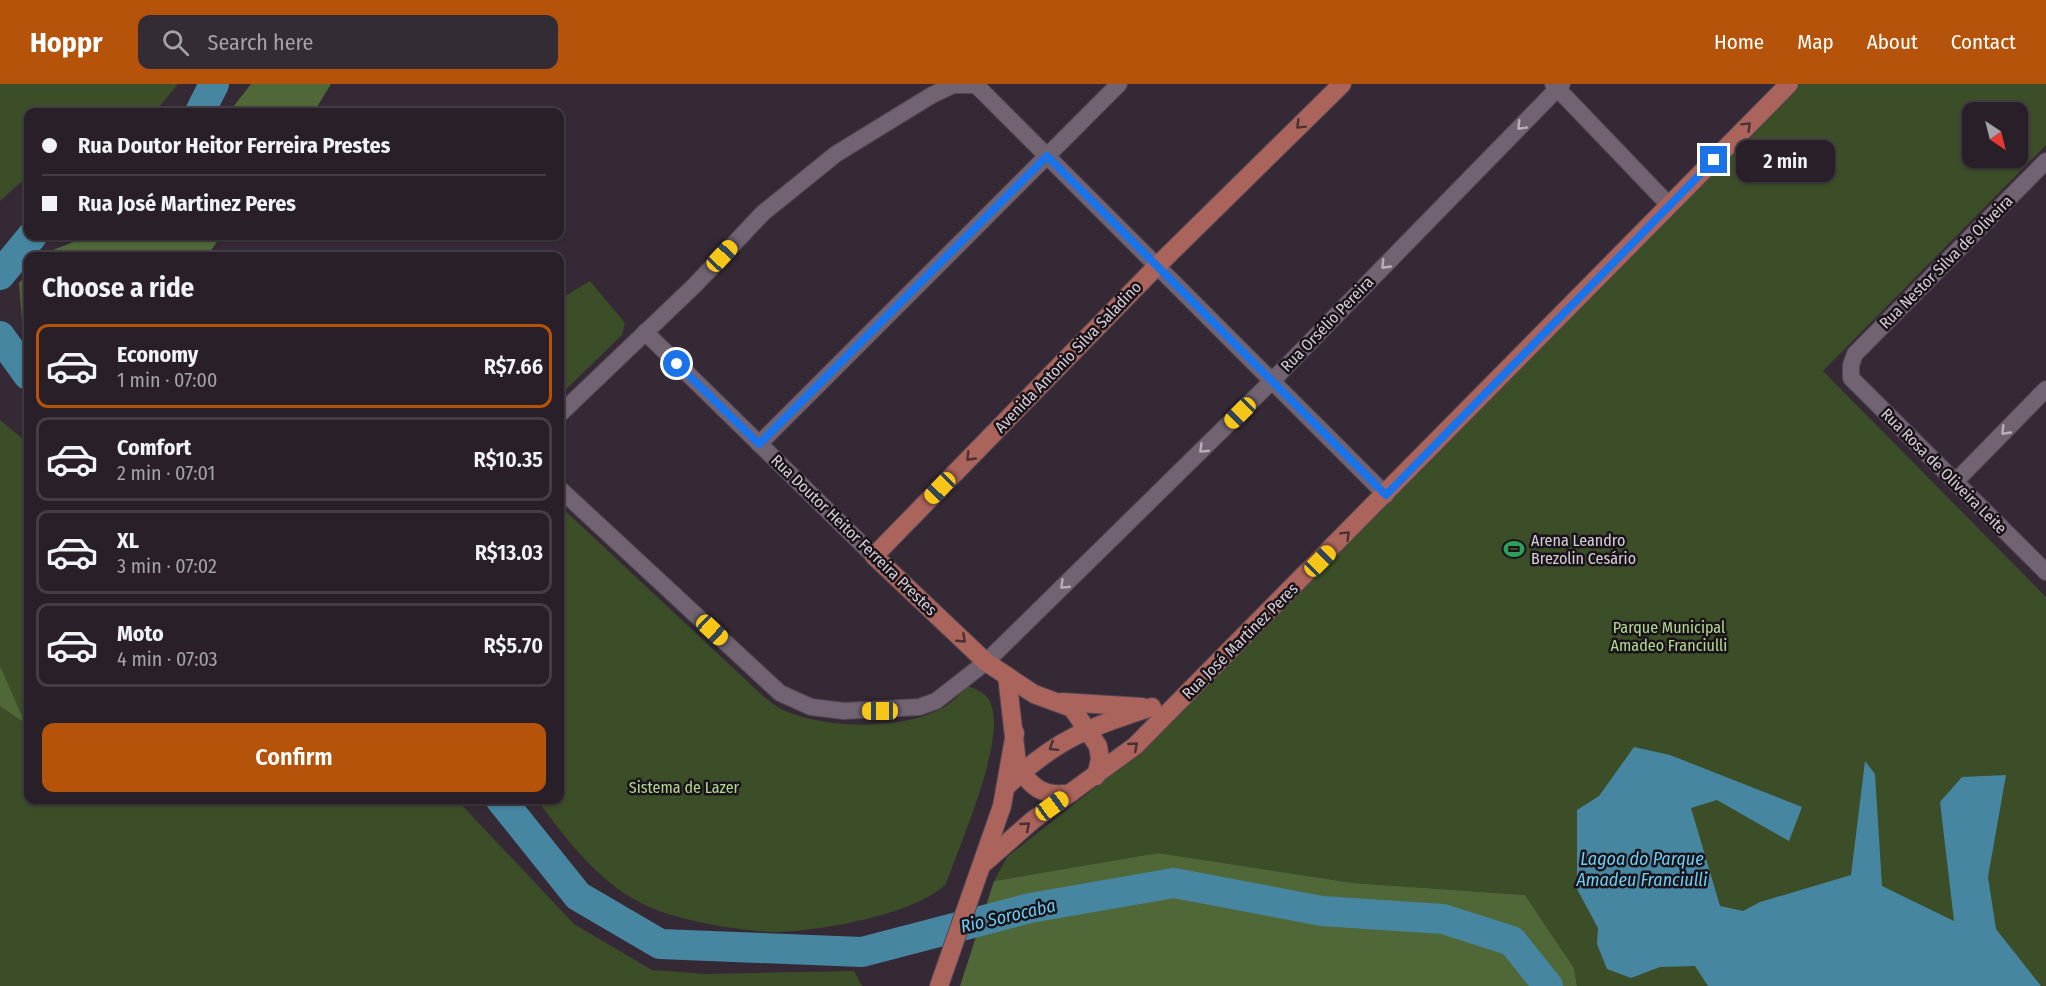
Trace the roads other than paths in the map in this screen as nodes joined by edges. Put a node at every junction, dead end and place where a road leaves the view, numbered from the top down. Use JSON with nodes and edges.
{"nodes":[{"id":1,"x":1119,"y":84,"type":"edge"},
{"id":2,"x":1342,"y":84,"type":"edge"},
{"id":3,"x":1789,"y":84,"type":"edge"},
{"id":4,"x":976,"y":85,"type":"edge"},
{"id":5,"x":1557,"y":86,"type":"edge"},
{"id":6,"x":1047,"y":156,"type":"junction"},
{"id":7,"x":2046,"y":161,"type":"edge"},
{"id":8,"x":1669,"y":205,"type":"junction"},
{"id":9,"x":1157,"y":266,"type":"junction"},
{"id":10,"x":645,"y":332,"type":"junction"},
{"id":11,"x":1851,"y":365,"type":"joint"},
{"id":12,"x":1272,"y":381,"type":"junction"},
{"id":13,"x":2046,"y":389,"type":"edge"},
{"id":14,"x":564,"y":410,"type":"edge"},
{"id":15,"x":759,"y":444,"type":"junction"},
{"id":16,"x":1955,"y":482,"type":"junction"},
{"id":17,"x":564,"y":493,"type":"edge"},
{"id":18,"x":1386,"y":495,"type":"junction"},
{"id":19,"x":874,"y":556,"type":"junction"},
{"id":20,"x":2046,"y":572,"type":"edge"},
{"id":21,"x":986,"y":662,"type":"junction"},
{"id":22,"x":1007,"y":676,"type":"junction"},
{"id":23,"x":1060,"y":702,"type":"junction"},
{"id":24,"x":1152,"y":707,"type":"junction"},
{"id":25,"x":1171,"y":710,"type":"junction"},
{"id":26,"x":1088,"y":728,"type":"junction"},
{"id":27,"x":1015,"y":733,"type":"junction"},
{"id":28,"x":1022,"y":772,"type":"junction"},
{"id":29,"x":1096,"y":777,"type":"junction"},
{"id":30,"x":1008,"y":785,"type":"junction"},
{"id":31,"x":1071,"y":793,"type":"junction"},
{"id":32,"x":982,"y":868,"type":"junction"},
{"id":33,"x":939,"y":986,"type":"edge"}],
"edges":[{"from":1,"to":6,"type":"street"},
{"from":2,"to":9,"type":"main road","name":"Avenida Antonio Silva Saladino","one_way":true},
{"from":8,"to":3,"type":"main road","name":"Rua José Martinez Peres","one_way":true},
{"from":4,"to":6,"type":"street"},
{"from":4,"to":10,"type":"street"},
{"from":5,"to":8,"type":"street"},
{"from":5,"to":12,"type":"street","name":"Rua Orsélio Pereira","one_way":true},
{"from":6,"to":9,"type":"street"},
{"from":6,"to":15,"type":"street"},
{"from":7,"to":11,"type":"street","name":"Rua Nestor Silva de Oliveira"},
{"from":8,"to":18,"type":"main road","name":"Rua José Martinez Peres"},
{"from":9,"to":12,"type":"street"},
{"from":9,"to":19,"type":"main road","name":"Avenida Antonio Silva Saladino","one_way":true},
{"from":10,"to":14,"type":"street"},
{"from":10,"to":15,"type":"street","name":"Rua Doutor Heitor Ferreira Prestes"},
{"from":11,"to":16,"type":"street","name":"Rua Rosa de Oliveira Leite"},
{"from":12,"to":18,"type":"street"},
{"from":12,"to":21,"type":"street","name":"Rua Orsélio Pereira","one_way":true},
{"from":13,"to":16,"type":"street","one_way":true},
{"from":15,"to":19,"type":"street","name":"Rua Doutor Heitor Ferreira Prestes"},
{"from":16,"to":20,"type":"street","name":"Rua Rosa de Oliveira Leite"},
{"from":17,"to":21,"type":"street"},
{"from":25,"to":18,"type":"main road","name":"Rua José Martinez Peres","one_way":true},
{"from":19,"to":21,"type":"main road","name":"Rua Doutor Heitor Ferreira Prestes","one_way":true},
{"from":21,"to":22,"type":"main road"},
{"from":22,"to":23,"type":"main road"},
{"from":22,"to":27,"type":"main road"},
{"from":23,"to":24,"type":"main road"},
{"from":23,"to":26,"type":"main road"},
{"from":24,"to":25,"type":"main road","name":"Rua José Martinez Peres"},
{"from":24,"to":26,"type":"main road","name":"Rua José Martinez Peres"},
{"from":29,"to":25,"type":"main road","name":"Rua José Martinez Peres","one_way":true},
{"from":26,"to":28,"type":"main road","name":"Rua José Martinez Peres","one_way":true},
{"from":26,"to":29,"type":"main road"},
{"from":27,"to":28,"type":"main road"},
{"from":27,"to":30,"type":"main road"},
{"from":28,"to":30,"type":"main road","name":"Rua José Martinez Peres"},
{"from":28,"to":31,"type":"main road"},
{"from":29,"to":31,"type":"main road","name":"Rua José Martinez Peres"},
{"from":30,"to":32,"type":"main road","name":"Rua José Martinez Peres"},
{"from":32,"to":31,"type":"main road","name":"Rua José Martinez Peres","one_way":true},
{"from":32,"to":33,"type":"main road"}]}
